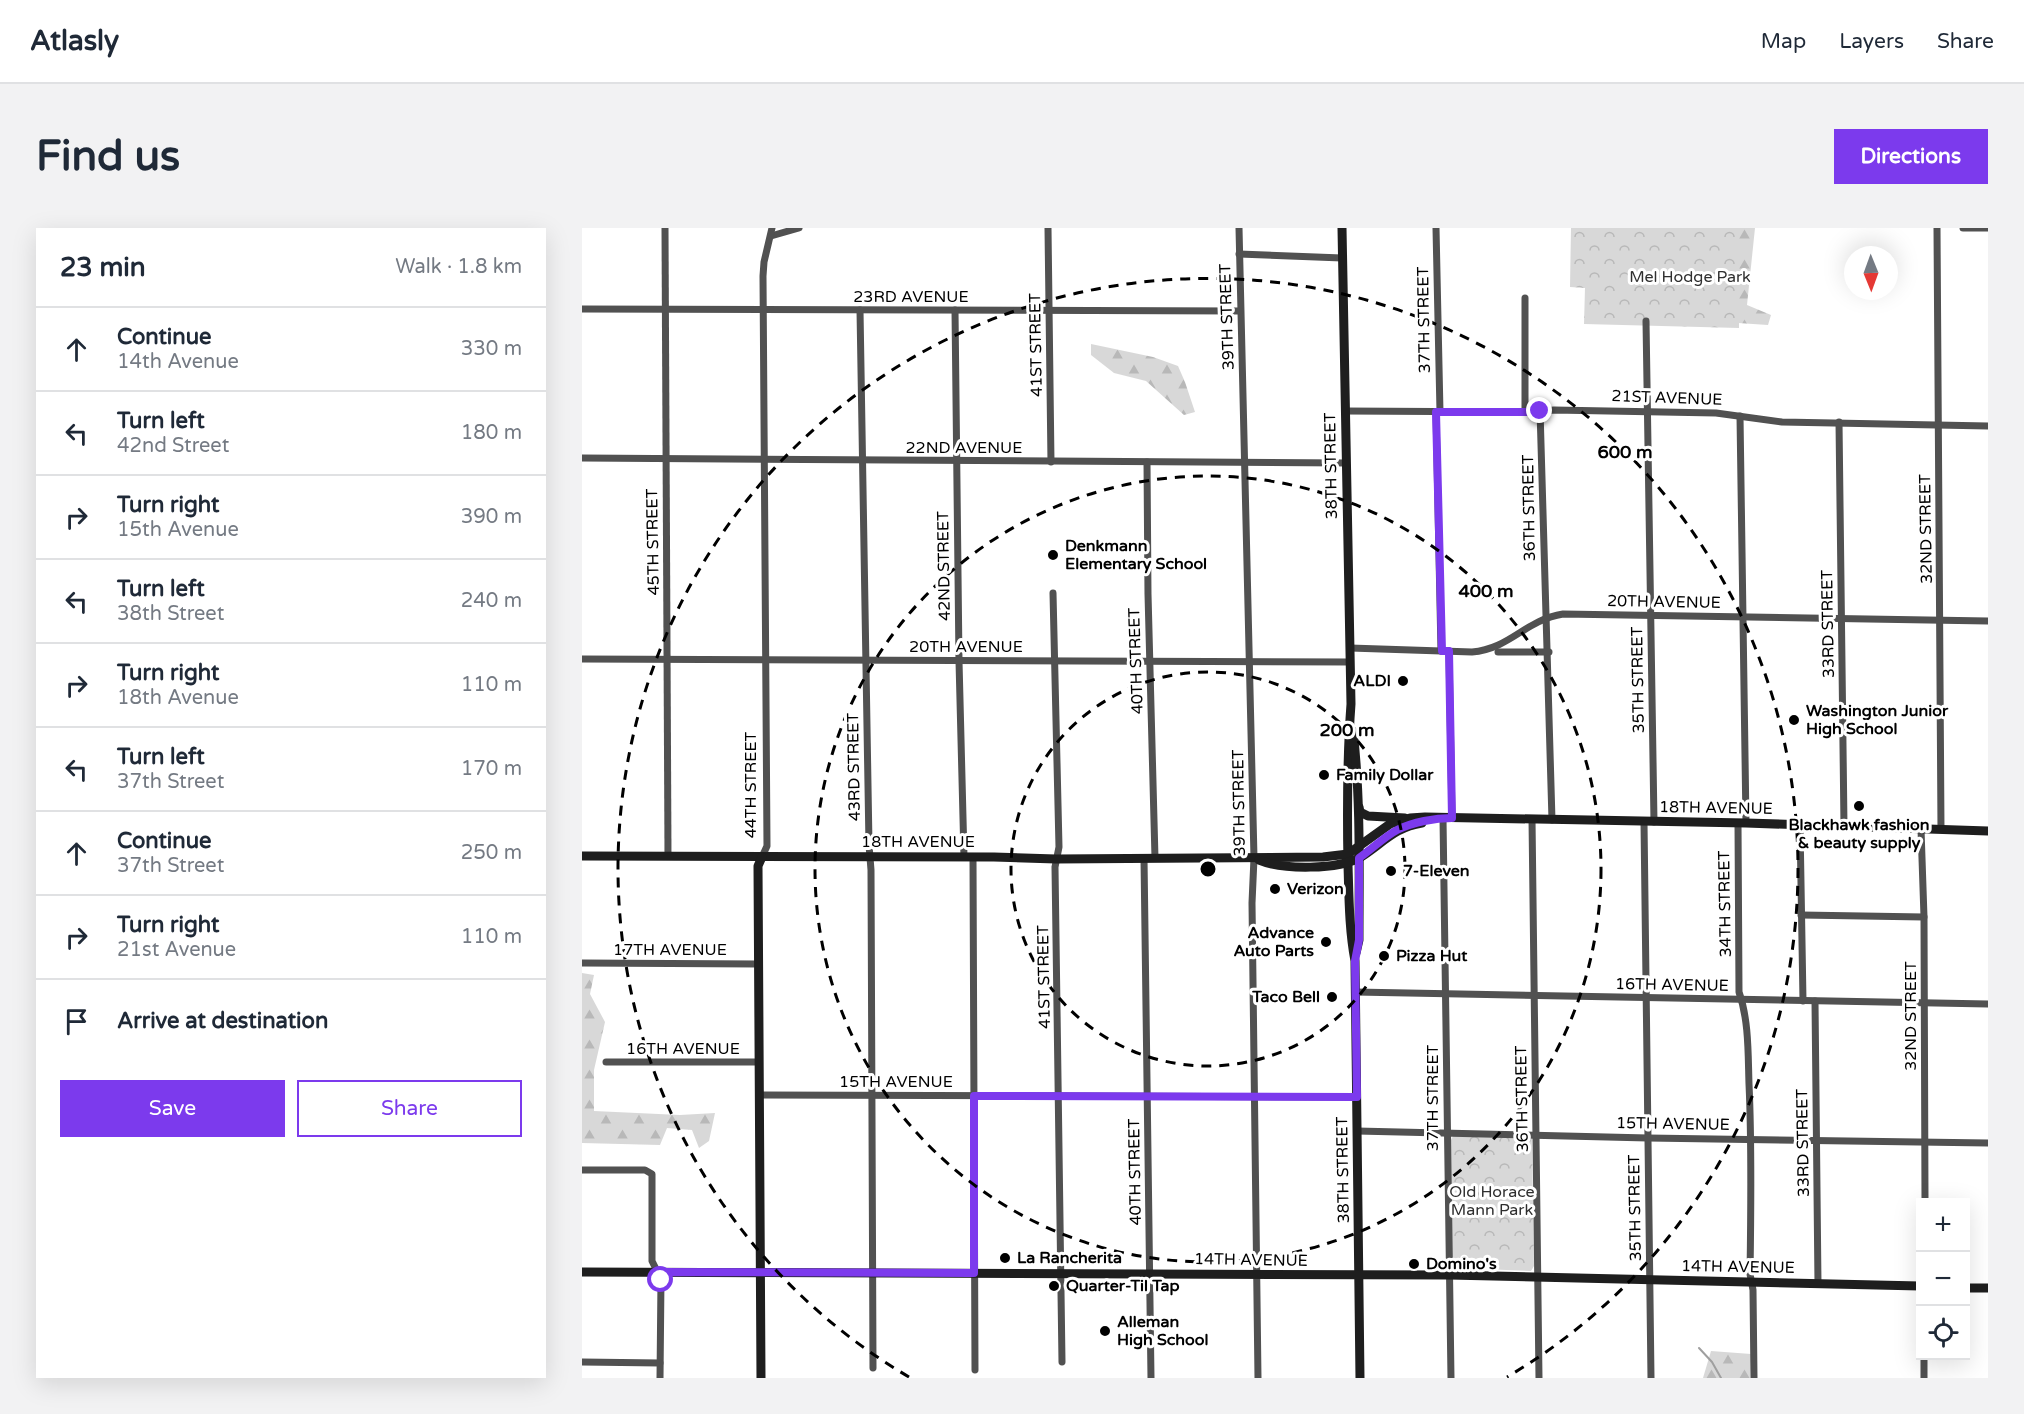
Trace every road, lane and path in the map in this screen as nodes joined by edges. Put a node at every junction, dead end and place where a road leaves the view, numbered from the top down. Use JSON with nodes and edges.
{"nodes":[{"id":1,"x":665,"y":228,"type":"edge"},
{"id":2,"x":799,"y":228,"type":"edge"},
{"id":3,"x":1048,"y":228,"type":"edge"},
{"id":4,"x":1239,"y":228,"type":"edge"},
{"id":5,"x":1342,"y":228,"type":"edge"},
{"id":6,"x":1436,"y":228,"type":"edge"},
{"id":7,"x":1937,"y":228,"type":"edge"},
{"id":8,"x":1963,"y":228,"type":"edge"},
{"id":9,"x":1988,"y":228,"type":"edge"},
{"id":10,"x":771,"y":232,"type":"edge"},
{"id":11,"x":1239,"y":254,"type":"junction"},
{"id":12,"x":1342,"y":258,"type":"junction"},
{"id":13,"x":1525,"y":298,"type":"dead end"},
{"id":14,"x":582,"y":309,"type":"edge"},
{"id":15,"x":665,"y":309,"type":"junction"},
{"id":16,"x":764,"y":309,"type":"junction"},
{"id":17,"x":860,"y":310,"type":"junction"},
{"id":18,"x":955,"y":310,"type":"junction"},
{"id":19,"x":1049,"y":311,"type":"junction"},
{"id":20,"x":1240,"y":311,"type":"junction"},
{"id":21,"x":1646,"y":321,"type":"dead end"},
{"id":22,"x":1345,"y":411,"type":"junction"},
{"id":23,"x":1540,"y":411,"type":"junction"},
{"id":24,"x":1648,"y":411,"type":"junction"},
{"id":25,"x":1438,"y":412,"type":"junction"},
{"id":26,"x":1525,"y":412,"type":"junction"},
{"id":27,"x":1740,"y":416,"type":"junction"},
{"id":28,"x":1839,"y":422,"type":"junction"},
{"id":29,"x":1938,"y":424,"type":"junction"},
{"id":30,"x":1988,"y":426,"type":"edge"},
{"id":31,"x":582,"y":458,"type":"edge"},
{"id":32,"x":666,"y":459,"type":"junction"},
{"id":33,"x":764,"y":460,"type":"junction"},
{"id":34,"x":862,"y":461,"type":"junction"},
{"id":35,"x":957,"y":461,"type":"junction"},
{"id":36,"x":1051,"y":462,"type":"junction"},
{"id":37,"x":1147,"y":462,"type":"junction"},
{"id":38,"x":1244,"y":462,"type":"junction"},
{"id":39,"x":1346,"y":463,"type":"junction"},
{"id":40,"x":1053,"y":593,"type":"dead end"},
{"id":41,"x":1651,"y":615,"type":"junction"},
{"id":42,"x":1545,"y":617,"type":"junction"},
{"id":43,"x":1743,"y":617,"type":"junction"},
{"id":44,"x":1841,"y":618,"type":"junction"},
{"id":45,"x":1940,"y":620,"type":"junction"},
{"id":46,"x":1988,"y":621,"type":"edge"},
{"id":47,"x":1350,"y":648,"type":"junction"},
{"id":48,"x":1445,"y":651,"type":"junction"},
{"id":49,"x":1498,"y":652,"type":"dead end"},
{"id":50,"x":1549,"y":652,"type":"junction"},
{"id":51,"x":582,"y":658,"type":"edge"},
{"id":52,"x":668,"y":659,"type":"junction"},
{"id":53,"x":766,"y":660,"type":"junction"},
{"id":54,"x":865,"y":660,"type":"junction"},
{"id":55,"x":959,"y":661,"type":"junction"},
{"id":56,"x":1054,"y":661,"type":"junction"},
{"id":57,"x":1150,"y":661,"type":"junction"},
{"id":58,"x":1249,"y":662,"type":"junction"},
{"id":59,"x":1350,"y":662,"type":"junction"},
{"id":60,"x":1351,"y":704,"type":"junction"},
{"id":61,"x":1359,"y":807,"type":"junction"},
{"id":62,"x":1410,"y":818,"type":"junction"},
{"id":63,"x":1448,"y":818,"type":"junction"},
{"id":64,"x":1532,"y":819,"type":"junction"},
{"id":65,"x":1552,"y":820,"type":"junction"},
{"id":66,"x":1649,"y":822,"type":"junction"},
{"id":67,"x":1742,"y":824,"type":"junction"},
{"id":68,"x":1800,"y":825,"type":"junction"},
{"id":69,"x":1844,"y":826,"type":"junction"},
{"id":70,"x":1921,"y":829,"type":"junction"},
{"id":71,"x":1941,"y":829,"type":"junction"},
{"id":72,"x":1988,"y":831,"type":"edge"},
{"id":73,"x":1359,"y":847,"type":"junction"},
{"id":74,"x":582,"y":855,"type":"edge"},
{"id":75,"x":668,"y":856,"type":"junction"},
{"id":76,"x":762,"y":856,"type":"junction"},
{"id":77,"x":870,"y":857,"type":"junction"},
{"id":78,"x":969,"y":857,"type":"junction"},
{"id":79,"x":1144,"y":858,"type":"junction"},
{"id":80,"x":1155,"y":858,"type":"junction"},
{"id":81,"x":1254,"y":858,"type":"junction"},
{"id":82,"x":1348,"y":858,"type":"junction"},
{"id":83,"x":1359,"y":858,"type":"junction"},
{"id":84,"x":1056,"y":859,"type":"junction"},
{"id":85,"x":1801,"y":915,"type":"junction"},
{"id":86,"x":1924,"y":917,"type":"junction"},
{"id":87,"x":1355,"y":961,"type":"junction"},
{"id":88,"x":582,"y":963,"type":"edge"},
{"id":89,"x":758,"y":964,"type":"junction"},
{"id":90,"x":1355,"y":992,"type":"junction"},
{"id":91,"x":1446,"y":993,"type":"junction"},
{"id":92,"x":1534,"y":995,"type":"junction"},
{"id":93,"x":1646,"y":998,"type":"junction"},
{"id":94,"x":1742,"y":1000,"type":"junction"},
{"id":95,"x":1803,"y":1001,"type":"junction"},
{"id":96,"x":1815,"y":1001,"type":"junction"},
{"id":97,"x":1924,"y":1004,"type":"junction"},
{"id":98,"x":1988,"y":1004,"type":"edge"},
{"id":99,"x":606,"y":1062,"type":"dead end"},
{"id":100,"x":759,"y":1062,"type":"junction"},
{"id":101,"x":759,"y":1095,"type":"junction"},
{"id":102,"x":872,"y":1095,"type":"junction"},
{"id":103,"x":1059,"y":1095,"type":"junction"},
{"id":104,"x":1148,"y":1095,"type":"junction"},
{"id":105,"x":974,"y":1096,"type":"junction"},
{"id":106,"x":1255,"y":1096,"type":"junction"},
{"id":107,"x":1357,"y":1097,"type":"junction"},
{"id":108,"x":1357,"y":1131,"type":"junction"},
{"id":109,"x":1446,"y":1132,"type":"junction"},
{"id":110,"x":1536,"y":1134,"type":"junction"},
{"id":111,"x":1648,"y":1138,"type":"junction"},
{"id":112,"x":1751,"y":1138,"type":"junction"},
{"id":113,"x":1816,"y":1140,"type":"junction"},
{"id":114,"x":1925,"y":1141,"type":"junction"},
{"id":115,"x":1988,"y":1143,"type":"edge"},
{"id":116,"x":582,"y":1170,"type":"edge"},
{"id":117,"x":1925,"y":1198,"type":"edge"},
{"id":118,"x":582,"y":1272,"type":"edge"},
{"id":119,"x":657,"y":1272,"type":"junction"},
{"id":120,"x":759,"y":1273,"type":"junction"},
{"id":121,"x":872,"y":1273,"type":"junction"},
{"id":122,"x":974,"y":1273,"type":"junction"},
{"id":123,"x":1062,"y":1274,"type":"junction"},
{"id":124,"x":1150,"y":1274,"type":"junction"},
{"id":125,"x":1257,"y":1275,"type":"junction"},
{"id":126,"x":1449,"y":1275,"type":"junction"},
{"id":127,"x":1359,"y":1276,"type":"junction"},
{"id":128,"x":1538,"y":1278,"type":"junction"},
{"id":129,"x":1650,"y":1280,"type":"junction"},
{"id":130,"x":1752,"y":1282,"type":"junction"},
{"id":131,"x":1818,"y":1284,"type":"junction"},
{"id":132,"x":1916,"y":1286,"type":"edge"},
{"id":133,"x":1970,"y":1288,"type":"edge"},
{"id":134,"x":1988,"y":1288,"type":"edge"},
{"id":135,"x":1924,"y":1360,"type":"edge"},
{"id":136,"x":582,"y":1362,"type":"edge"},
{"id":137,"x":1062,"y":1362,"type":"dead end"},
{"id":138,"x":660,"y":1363,"type":"junction"},
{"id":139,"x":873,"y":1368,"type":"dead end"},
{"id":140,"x":975,"y":1370,"type":"dead end"},
{"id":141,"x":660,"y":1378,"type":"edge"},
{"id":142,"x":761,"y":1378,"type":"edge"},
{"id":143,"x":1151,"y":1378,"type":"edge"},
{"id":144,"x":1258,"y":1378,"type":"edge"},
{"id":145,"x":1360,"y":1378,"type":"edge"},
{"id":146,"x":1451,"y":1378,"type":"edge"},
{"id":147,"x":1539,"y":1378,"type":"edge"},
{"id":148,"x":1652,"y":1378,"type":"edge"},
{"id":149,"x":1754,"y":1378,"type":"edge"},
{"id":150,"x":1924,"y":1378,"type":"edge"}],
"edges":[{"from":1,"to":15,"type":"street","name":"45TH STREET"},
{"from":2,"to":10,"type":"street"},
{"from":3,"to":19,"type":"street","name":"41ST STREET"},
{"from":4,"to":11,"type":"street","name":"39TH STREET"},
{"from":5,"to":12,"type":"street","name":"38TH STREET"},
{"from":6,"to":25,"type":"street","name":"37TH STREET"},
{"from":7,"to":29,"type":"street","name":"32ND STREET"},
{"from":8,"to":9,"type":"street"},
{"from":10,"to":16,"type":"street","name":"44TH STREET"},
{"from":11,"to":12,"type":"street"},
{"from":11,"to":20,"type":"street","name":"39TH STREET"},
{"from":12,"to":22,"type":"street","name":"38TH STREET"},
{"from":13,"to":26,"type":"street"},
{"from":14,"to":15,"type":"street","name":"23RD AVENUE"},
{"from":15,"to":16,"type":"street","name":"23RD AVENUE"},
{"from":15,"to":32,"type":"street","name":"45TH STREET"},
{"from":16,"to":17,"type":"street","name":"23RD AVENUE"},
{"from":16,"to":33,"type":"street","name":"44TH STREET"},
{"from":17,"to":18,"type":"street","name":"23RD AVENUE"},
{"from":17,"to":34,"type":"street","name":"43RD STREET"},
{"from":18,"to":19,"type":"street","name":"23RD AVENUE"},
{"from":18,"to":35,"type":"street","name":"42ND STREET"},
{"from":19,"to":20,"type":"street","name":"23RD AVENUE"},
{"from":19,"to":36,"type":"street","name":"41ST STREET"},
{"from":20,"to":38,"type":"street","name":"39TH STREET"},
{"from":21,"to":24,"type":"street","name":"35TH STREET"},
{"from":22,"to":25,"type":"street","name":"21ST AVENUE"},
{"from":22,"to":39,"type":"street","name":"38TH STREET"},
{"from":23,"to":24,"type":"street","name":"21ST AVENUE"},
{"from":23,"to":26,"type":"street","name":"21ST AVENUE"},
{"from":23,"to":42,"type":"street","name":"36TH STREET"},
{"from":24,"to":27,"type":"street","name":"21ST AVENUE"},
{"from":24,"to":41,"type":"street","name":"35TH STREET"},
{"from":25,"to":26,"type":"street","name":"21ST AVENUE"},
{"from":25,"to":48,"type":"street","name":"37TH STREET"},
{"from":27,"to":28,"type":"street","name":"21ST AVENUE"},
{"from":27,"to":43,"type":"street","name":"34TH STREET"},
{"from":28,"to":29,"type":"street","name":"21ST AVENUE"},
{"from":28,"to":44,"type":"street","name":"33RD STREET"},
{"from":29,"to":30,"type":"street","name":"21ST AVENUE"},
{"from":29,"to":45,"type":"street","name":"32ND STREET"},
{"from":31,"to":32,"type":"street","name":"22ND AVENUE"},
{"from":32,"to":33,"type":"street","name":"22ND AVENUE"},
{"from":32,"to":52,"type":"street","name":"45TH STREET"},
{"from":33,"to":34,"type":"street","name":"22ND AVENUE"},
{"from":33,"to":53,"type":"street","name":"44TH STREET"},
{"from":34,"to":35,"type":"street","name":"22ND AVENUE"},
{"from":34,"to":54,"type":"street","name":"43RD STREET"},
{"from":35,"to":36,"type":"street","name":"22ND AVENUE"},
{"from":35,"to":55,"type":"street","name":"42ND STREET"},
{"from":36,"to":37,"type":"street","name":"22ND AVENUE"},
{"from":37,"to":38,"type":"street","name":"22ND AVENUE"},
{"from":37,"to":57,"type":"street","name":"40TH STREET"},
{"from":38,"to":39,"type":"street","name":"22ND AVENUE"},
{"from":38,"to":58,"type":"street","name":"39TH STREET"},
{"from":39,"to":47,"type":"street","name":"38TH STREET"},
{"from":40,"to":56,"type":"street","name":"41ST STREET"},
{"from":41,"to":42,"type":"street","name":"20TH AVENUE"},
{"from":41,"to":43,"type":"street","name":"20TH AVENUE"},
{"from":41,"to":66,"type":"street","name":"35TH STREET"},
{"from":42,"to":48,"type":"street","name":"20TH AVENUE"},
{"from":42,"to":50,"type":"street","name":"36TH STREET"},
{"from":43,"to":44,"type":"street","name":"20TH AVENUE"},
{"from":43,"to":67,"type":"street","name":"34TH STREET"},
{"from":44,"to":45,"type":"street","name":"20TH AVENUE"},
{"from":44,"to":69,"type":"street","name":"33RD STREET"},
{"from":45,"to":46,"type":"street","name":"20TH AVENUE"},
{"from":45,"to":71,"type":"street","name":"32ND STREET"},
{"from":47,"to":48,"type":"street","name":"20TH AVENUE"},
{"from":47,"to":59,"type":"street","name":"38TH STREET"},
{"from":48,"to":63,"type":"street","name":"37TH STREET"},
{"from":49,"to":50,"type":"street"},
{"from":50,"to":65,"type":"street","name":"36TH STREET"},
{"from":51,"to":52,"type":"street","name":"20TH AVENUE"},
{"from":52,"to":53,"type":"street","name":"20TH AVENUE"},
{"from":52,"to":75,"type":"street","name":"45TH STREET"},
{"from":53,"to":54,"type":"street","name":"20TH AVENUE"},
{"from":53,"to":76,"type":"street","name":"44TH STREET"},
{"from":54,"to":55,"type":"street","name":"20TH AVENUE"},
{"from":54,"to":77,"type":"street","name":"43RD STREET"},
{"from":55,"to":56,"type":"street","name":"20TH AVENUE"},
{"from":55,"to":78,"type":"street","name":"42ND STREET"},
{"from":56,"to":57,"type":"street","name":"20TH AVENUE"},
{"from":56,"to":84,"type":"street","name":"41ST STREET"},
{"from":57,"to":58,"type":"street","name":"20TH AVENUE"},
{"from":57,"to":80,"type":"street","name":"40TH STREET"},
{"from":58,"to":59,"type":"street","name":"20TH AVENUE"},
{"from":58,"to":81,"type":"street","name":"39TH STREET"},
{"from":59,"to":60,"type":"street","name":"38TH STREET"},
{"from":60,"to":61,"type":"street","name":"38TH STREET"},
{"from":60,"to":82,"type":"street","name":"38TH STREET"},
{"from":61,"to":62,"type":"street"},
{"from":61,"to":73,"type":"street","name":"38TH STREET"},
{"from":62,"to":63,"type":"street","name":"18TH AVENUE"},
{"from":62,"to":73,"type":"street","name":"18TH AVENUE"},
{"from":63,"to":64,"type":"street","name":"18TH AVENUE"},
{"from":63,"to":83,"type":"street","name":"18TH AVENUE"},
{"from":63,"to":91,"type":"street","name":"37TH STREET"},
{"from":64,"to":65,"type":"street","name":"18TH AVENUE"},
{"from":64,"to":92,"type":"street","name":"36TH STREET"},
{"from":65,"to":66,"type":"street","name":"18TH AVENUE"},
{"from":66,"to":67,"type":"street","name":"18TH AVENUE"},
{"from":66,"to":93,"type":"street","name":"35TH STREET"},
{"from":67,"to":68,"type":"street","name":"18TH AVENUE"},
{"from":67,"to":94,"type":"street","name":"34TH STREET"},
{"from":68,"to":69,"type":"street","name":"18TH AVENUE"},
{"from":68,"to":85,"type":"street"},
{"from":69,"to":70,"type":"street","name":"18TH AVENUE"},
{"from":70,"to":71,"type":"street","name":"18TH AVENUE"},
{"from":70,"to":86,"type":"street","name":"32ND STREET"},
{"from":71,"to":72,"type":"street","name":"18TH AVENUE"},
{"from":73,"to":82,"type":"street","name":"18TH AVENUE"},
{"from":73,"to":83,"type":"street","name":"38TH STREET"},
{"from":74,"to":75,"type":"street","name":"18TH AVENUE"},
{"from":75,"to":76,"type":"street","name":"18TH AVENUE"},
{"from":76,"to":77,"type":"street","name":"18TH AVENUE"},
{"from":76,"to":89,"type":"street","name":"44TH STREET"},
{"from":77,"to":78,"type":"street","name":"18TH AVENUE"},
{"from":77,"to":102,"type":"street","name":"43RD STREET"},
{"from":78,"to":84,"type":"street","name":"18TH AVENUE"},
{"from":78,"to":105,"type":"street","name":"42ND STREET"},
{"from":79,"to":80,"type":"street","name":"18TH AVENUE"},
{"from":79,"to":84,"type":"street","name":"18TH AVENUE"},
{"from":79,"to":104,"type":"street","name":"40TH STREET"},
{"from":80,"to":81,"type":"street","name":"18TH AVENUE"},
{"from":81,"to":82,"type":"street","name":"18TH AVENUE"},
{"from":81,"to":106,"type":"street","name":"39TH STREET"},
{"from":82,"to":83,"type":"street","name":"18TH AVENUE"},
{"from":82,"to":87,"type":"street","name":"38TH STREET"},
{"from":83,"to":87,"type":"street","name":"38TH STREET"},
{"from":84,"to":103,"type":"street","name":"41ST STREET"},
{"from":85,"to":86,"type":"street"},
{"from":85,"to":95,"type":"street"},
{"from":86,"to":97,"type":"street","name":"32ND STREET"},
{"from":87,"to":90,"type":"street","name":"38TH STREET"},
{"from":88,"to":89,"type":"street","name":"17TH AVENUE"},
{"from":89,"to":100,"type":"street","name":"44TH STREET"},
{"from":90,"to":91,"type":"street","name":"16TH AVENUE"},
{"from":90,"to":107,"type":"street","name":"38TH STREET"},
{"from":91,"to":92,"type":"street","name":"16TH AVENUE"},
{"from":91,"to":109,"type":"street","name":"37TH STREET"},
{"from":92,"to":93,"type":"street","name":"16TH AVENUE"},
{"from":92,"to":110,"type":"street","name":"36TH STREET"},
{"from":93,"to":94,"type":"street","name":"16TH AVENUE"},
{"from":93,"to":111,"type":"street","name":"35TH STREET"},
{"from":94,"to":95,"type":"street","name":"16TH AVENUE"},
{"from":94,"to":112,"type":"street","name":"34TH STREET"},
{"from":95,"to":96,"type":"street","name":"16TH AVENUE"},
{"from":96,"to":97,"type":"street","name":"16TH AVENUE"},
{"from":96,"to":113,"type":"street","name":"33RD STREET"},
{"from":97,"to":98,"type":"street","name":"16TH AVENUE"},
{"from":97,"to":114,"type":"street","name":"32ND STREET"},
{"from":99,"to":100,"type":"street","name":"16TH AVENUE"},
{"from":100,"to":101,"type":"street","name":"44TH STREET"},
{"from":101,"to":102,"type":"street","name":"15TH AVENUE"},
{"from":101,"to":120,"type":"street","name":"44TH STREET"},
{"from":102,"to":105,"type":"street","name":"15TH AVENUE"},
{"from":102,"to":121,"type":"street","name":"43RD STREET"},
{"from":103,"to":104,"type":"street","name":"15TH AVENUE"},
{"from":103,"to":105,"type":"street","name":"15TH AVENUE"},
{"from":103,"to":123,"type":"street","name":"41ST STREET"},
{"from":104,"to":106,"type":"street","name":"15TH AVENUE"},
{"from":104,"to":124,"type":"street","name":"40TH STREET"},
{"from":105,"to":122,"type":"street","name":"42ND STREET"},
{"from":106,"to":107,"type":"street","name":"15TH AVENUE"},
{"from":106,"to":125,"type":"street","name":"39TH STREET"},
{"from":107,"to":108,"type":"street","name":"38TH STREET"},
{"from":108,"to":109,"type":"street","name":"15TH AVENUE"},
{"from":108,"to":127,"type":"street","name":"38TH STREET"},
{"from":109,"to":110,"type":"street","name":"15TH AVENUE"},
{"from":109,"to":126,"type":"street","name":"37TH STREET"},
{"from":110,"to":111,"type":"street","name":"15TH AVENUE"},
{"from":110,"to":128,"type":"street","name":"36TH STREET"},
{"from":111,"to":112,"type":"street","name":"15TH AVENUE"},
{"from":111,"to":129,"type":"street","name":"35TH STREET"},
{"from":112,"to":113,"type":"street","name":"15TH AVENUE"},
{"from":112,"to":130,"type":"street","name":"34TH STREET"},
{"from":113,"to":114,"type":"street","name":"15TH AVENUE"},
{"from":113,"to":131,"type":"street","name":"33RD STREET"},
{"from":114,"to":115,"type":"street","name":"15TH AVENUE"},
{"from":114,"to":117,"type":"street","name":"32ND STREET"},
{"from":116,"to":119,"type":"street"},
{"from":118,"to":119,"type":"street","name":"14TH AVENUE"},
{"from":119,"to":120,"type":"street","name":"14TH AVENUE"},
{"from":119,"to":138,"type":"street"},
{"from":120,"to":121,"type":"street","name":"14TH AVENUE"},
{"from":120,"to":142,"type":"street","name":"44TH STREET"},
{"from":121,"to":122,"type":"street","name":"14TH AVENUE"},
{"from":121,"to":139,"type":"street","name":"43RD STREET"},
{"from":122,"to":123,"type":"street","name":"14TH AVENUE"},
{"from":122,"to":140,"type":"street","name":"42ND STREET"},
{"from":123,"to":124,"type":"street","name":"14TH AVENUE"},
{"from":123,"to":137,"type":"street","name":"41ST STREET"},
{"from":124,"to":125,"type":"street","name":"14TH AVENUE"},
{"from":124,"to":143,"type":"street","name":"40TH STREET"},
{"from":125,"to":127,"type":"street","name":"14TH AVENUE"},
{"from":125,"to":144,"type":"street","name":"39TH STREET"},
{"from":126,"to":127,"type":"street","name":"14TH AVENUE"},
{"from":126,"to":128,"type":"street","name":"14TH AVENUE"},
{"from":126,"to":146,"type":"street","name":"37TH STREET"},
{"from":127,"to":145,"type":"street","name":"38TH STREET"},
{"from":128,"to":129,"type":"street","name":"14TH AVENUE"},
{"from":128,"to":147,"type":"street","name":"36TH STREET"},
{"from":129,"to":130,"type":"street","name":"14TH AVENUE"},
{"from":129,"to":148,"type":"street","name":"35TH STREET"},
{"from":130,"to":131,"type":"street","name":"14TH AVENUE"},
{"from":130,"to":149,"type":"street","name":"34TH STREET"},
{"from":131,"to":132,"type":"street","name":"14TH AVENUE"},
{"from":133,"to":134,"type":"street"},
{"from":135,"to":150,"type":"street"},
{"from":136,"to":138,"type":"street"},
{"from":138,"to":141,"type":"street"}]}
